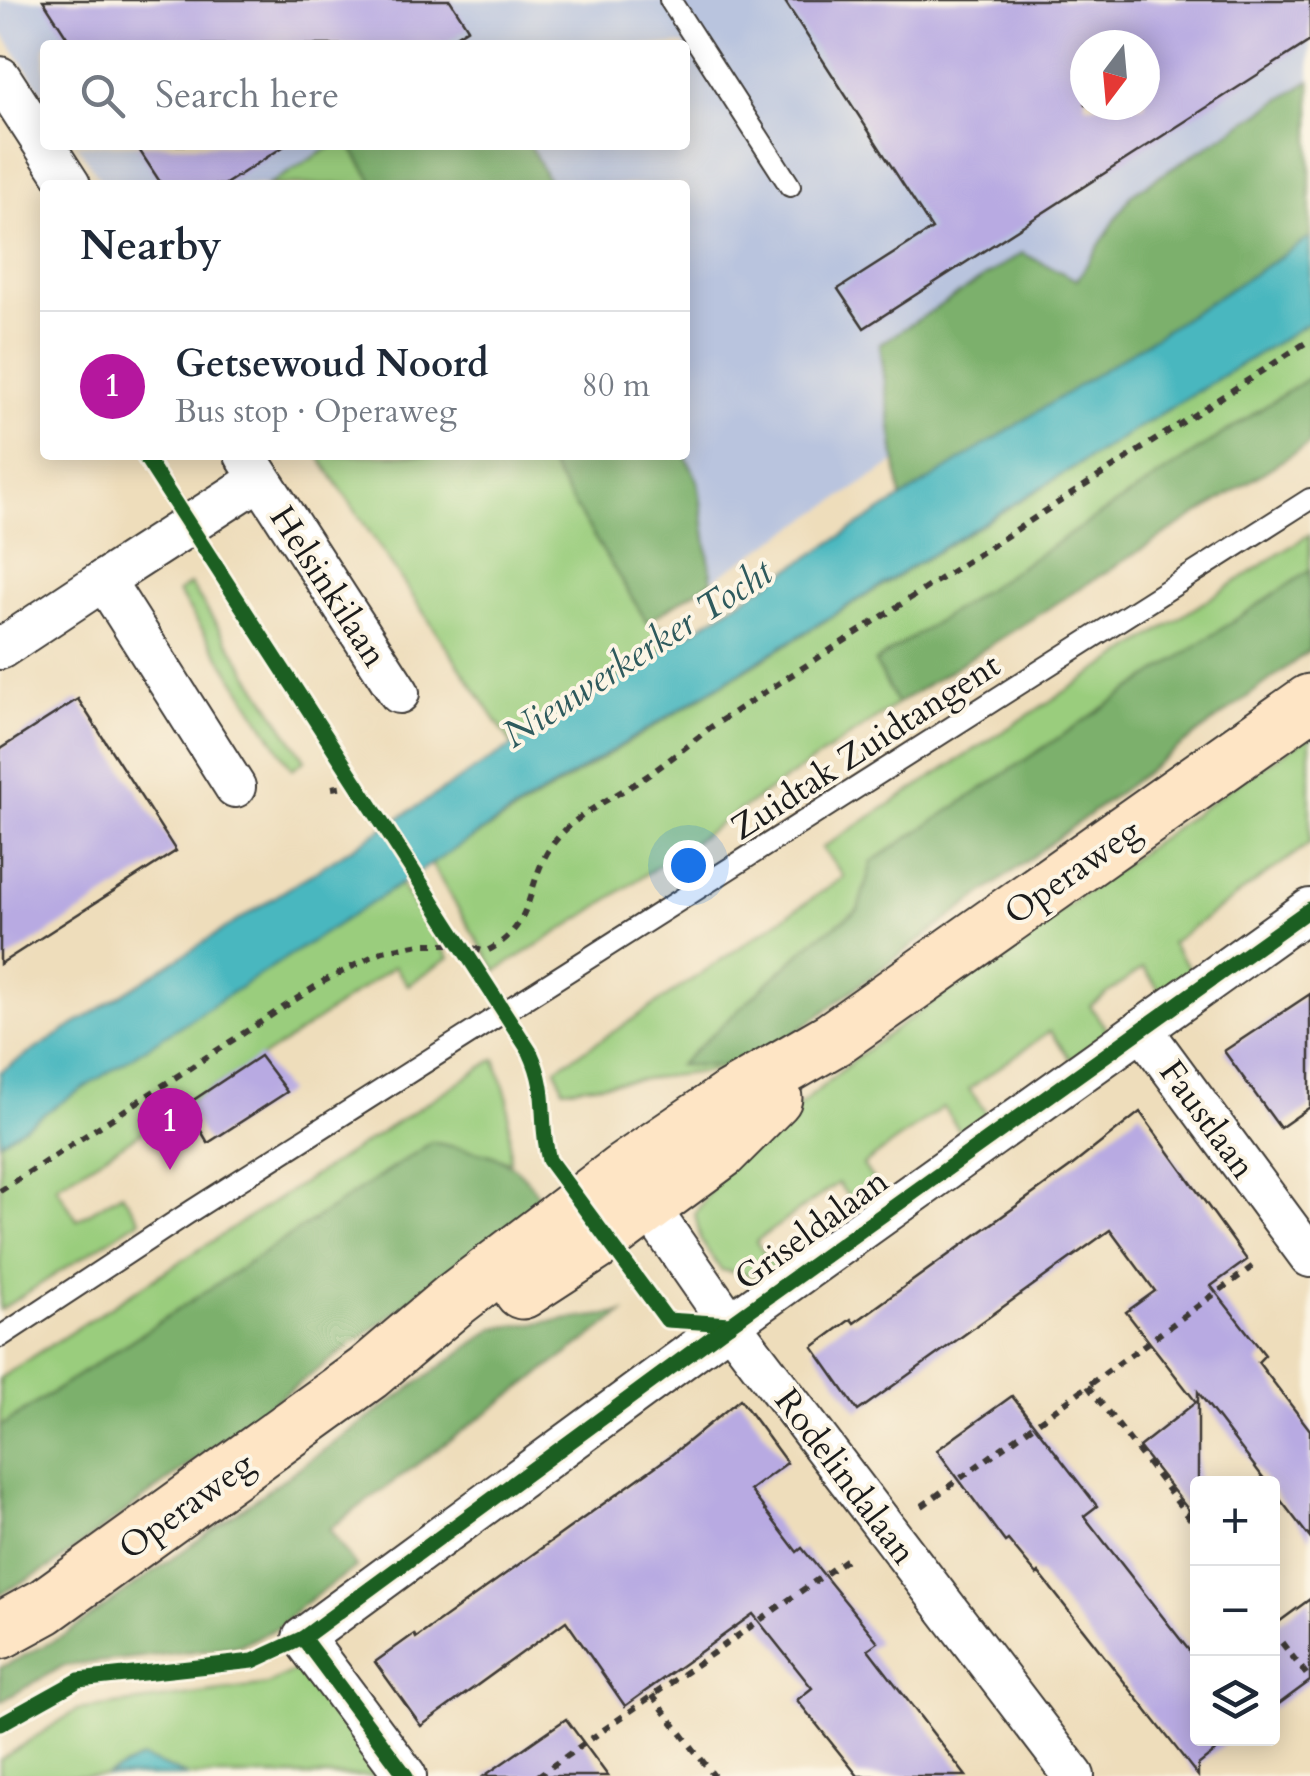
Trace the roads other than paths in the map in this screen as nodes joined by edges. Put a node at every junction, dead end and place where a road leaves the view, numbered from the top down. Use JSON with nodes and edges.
{"nodes":[{"id":1,"x":670,"y":0,"type":"edge"},
{"id":2,"x":0,"y":77,"type":"edge"},
{"id":3,"x":40,"y":139,"type":"edge"},
{"id":4,"x":47,"y":150,"type":"edge"},
{"id":5,"x":67,"y":180,"type":"edge"},
{"id":6,"x":790,"y":186,"type":"dead end"},
{"id":7,"x":252,"y":467,"type":"edge"},
{"id":8,"x":1310,"y":500,"type":"edge"},
{"id":9,"x":104,"y":580,"type":"junction"},
{"id":10,"x":0,"y":648,"type":"edge"},
{"id":11,"x":398,"y":693,"type":"dead end"},
{"id":12,"x":1310,"y":702,"type":"edge"},
{"id":13,"x":236,"y":787,"type":"dead end"},
{"id":14,"x":1310,"y":909,"type":"edge"},
{"id":15,"x":1142,"y":1029,"type":"junction"},
{"id":16,"x":636,"y":1188,"type":"junction"},
{"id":17,"x":1310,"y":1258,"type":"edge"},
{"id":18,"x":730,"y":1324,"type":"junction"},
{"id":19,"x":0,"y":1337,"type":"edge"},
{"id":20,"x":0,"y":1631,"type":"edge"},
{"id":21,"x":406,"y":1776,"type":"edge"},
{"id":22,"x":1074,"y":1776,"type":"edge"}],
"edges":[{"from":1,"to":6,"type":"lane"},
{"from":2,"to":3,"type":"street"},
{"from":4,"to":5,"type":"street"},
{"from":7,"to":9,"type":"street","name":"Helsinkilaan"},
{"from":7,"to":11,"type":"street","name":"Helsinkilaan"},
{"from":8,"to":19,"type":"lane","name":"Zuidtak Zuidtangent"},
{"from":9,"to":10,"type":"street","name":"Helsinkilaan"},
{"from":9,"to":13,"type":"street"},
{"from":12,"to":16,"type":"main road","name":"Operaweg"},
{"from":14,"to":15,"type":"street","name":"Griseldalaan"},
{"from":15,"to":17,"type":"street","name":"Faustlaan"},
{"from":15,"to":18,"type":"street","name":"Griseldalaan"},
{"from":16,"to":18,"type":"street","name":"Rodelindalaan"},
{"from":16,"to":20,"type":"main road","name":"Operaweg"},
{"from":18,"to":21,"type":"street","name":"Griseldalaan"},
{"from":18,"to":22,"type":"street","name":"Rodelindalaan"}]}
